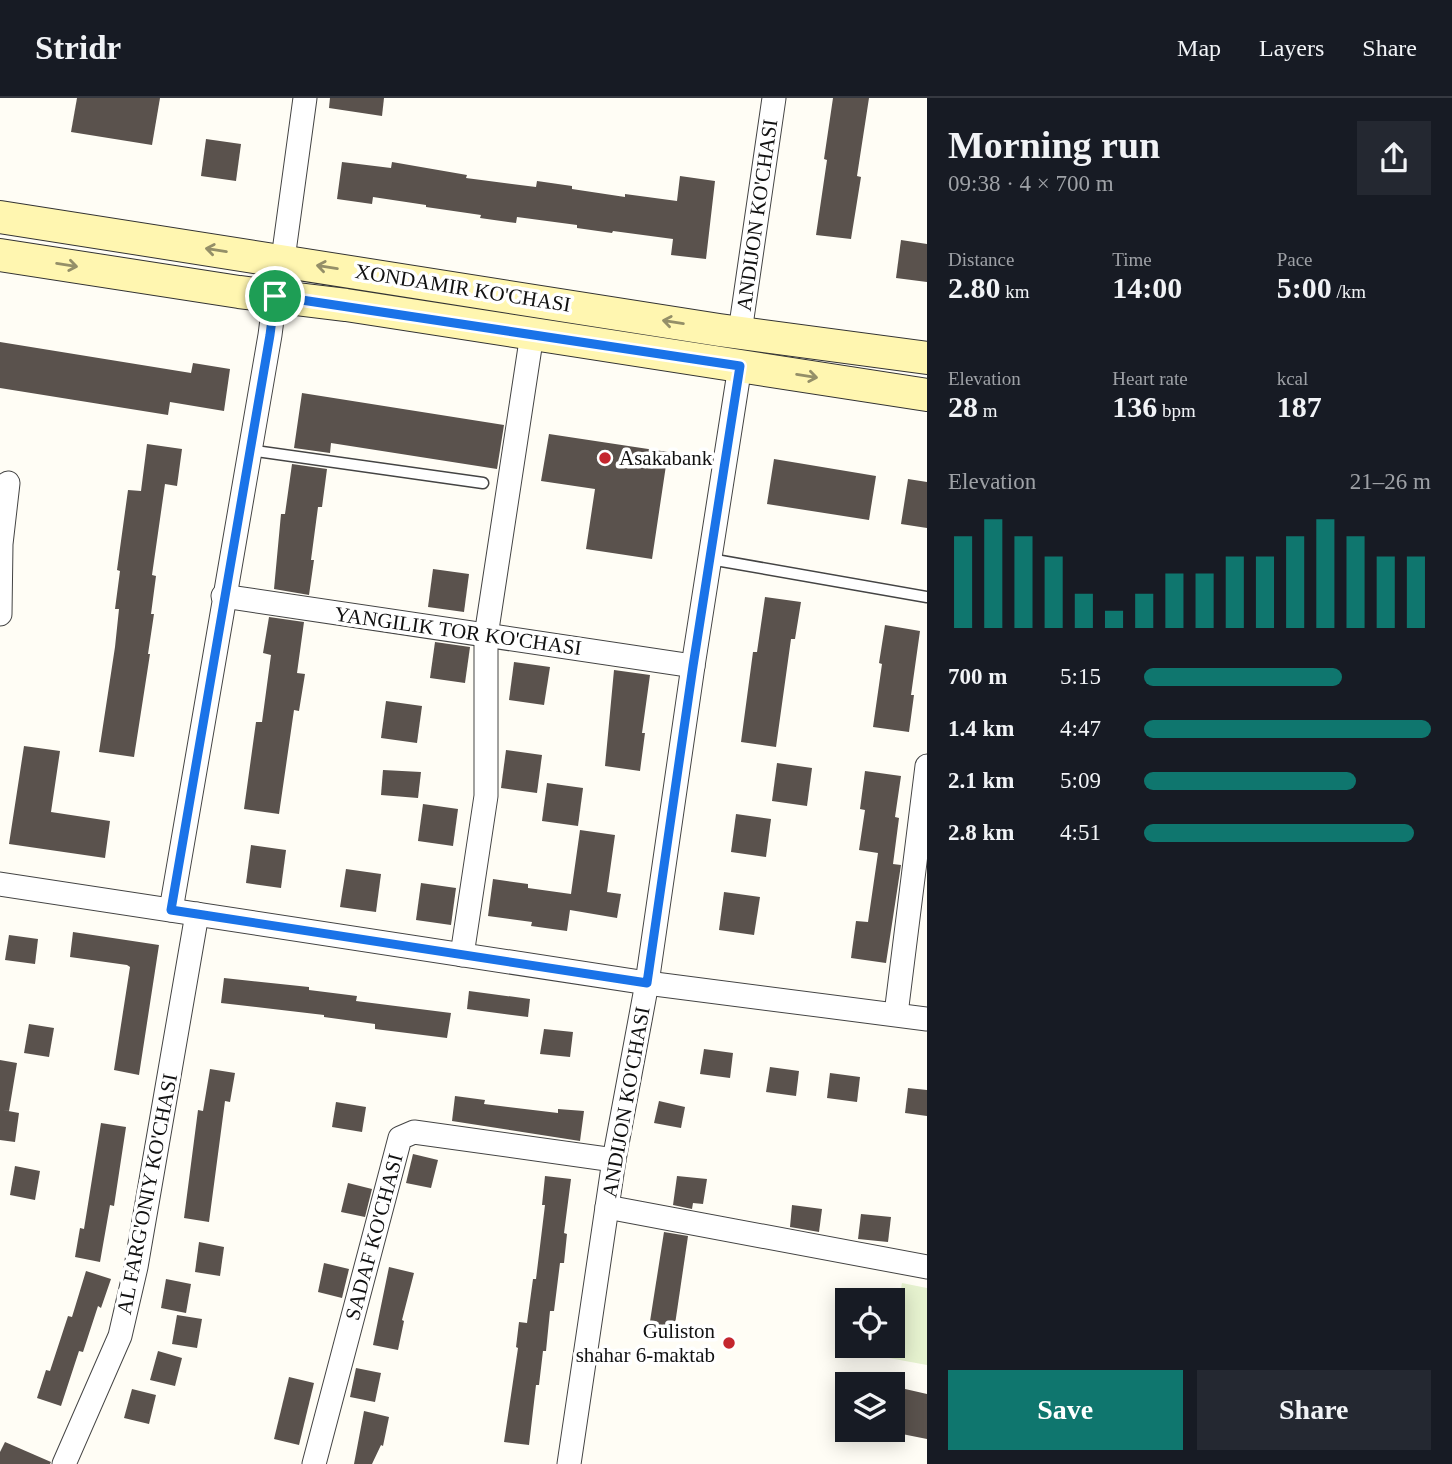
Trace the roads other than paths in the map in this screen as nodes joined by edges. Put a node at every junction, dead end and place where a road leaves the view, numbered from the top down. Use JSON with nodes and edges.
{"nodes":[{"id":1,"x":305,"y":98,"type":"edge"},
{"id":2,"x":774,"y":98,"type":"edge"},
{"id":3,"x":0,"y":217,"type":"edge"},
{"id":4,"x":0,"y":255,"type":"edge"},
{"id":5,"x":283,"y":260,"type":"junction"},
{"id":6,"x":275,"y":296,"type":"junction"},
{"id":7,"x":740,"y":332,"type":"junction"},
{"id":8,"x":532,"y":334,"type":"junction"},
{"id":9,"x":927,"y":358,"type":"edge"},
{"id":10,"x":740,"y":366,"type":"junction"},
{"id":11,"x":927,"y":395,"type":"edge"},
{"id":12,"x":249,"y":450,"type":"junction"},
{"id":13,"x":483,"y":483,"type":"dead end"},
{"id":14,"x":8,"y":484,"type":"dead end"},
{"id":15,"x":710,"y":559,"type":"junction"},
{"id":16,"x":223,"y":596,"type":"junction"},
{"id":17,"x":927,"y":597,"type":"edge"},
{"id":18,"x":0,"y":614,"type":"edge"},
{"id":19,"x":486,"y":636,"type":"junction"},
{"id":20,"x":693,"y":666,"type":"junction"},
{"id":21,"x":927,"y":766,"type":"edge"},
{"id":22,"x":0,"y":886,"type":"edge"},
{"id":23,"x":171,"y":910,"type":"junction"},
{"id":24,"x":197,"y":914,"type":"junction"},
{"id":25,"x":462,"y":955,"type":"junction"},
{"id":26,"x":647,"y":983,"type":"junction"},
{"id":27,"x":896,"y":1014,"type":"junction"},
{"id":28,"x":927,"y":1019,"type":"edge"},
{"id":29,"x":614,"y":1160,"type":"junction"},
{"id":30,"x":607,"y":1207,"type":"junction"},
{"id":31,"x":927,"y":1267,"type":"edge"},
{"id":32,"x":64,"y":1464,"type":"edge"},
{"id":33,"x":314,"y":1464,"type":"edge"},
{"id":34,"x":569,"y":1464,"type":"edge"}],
"edges":[{"from":1,"to":5,"type":"street"},
{"from":2,"to":7,"type":"street","name":"ANDIJON KO'CHASI"},
{"from":5,"to":3,"type":"main road","name":"XONDAMIR KO'CHASI","one_way":true},
{"from":4,"to":6,"type":"main road","name":"XONDAMIR KO'CHASI","one_way":true},
{"from":7,"to":5,"type":"main road","name":"XONDAMIR KO'CHASI","one_way":true},
{"from":6,"to":8,"type":"main road","name":"XONDAMIR KO'CHASI"},
{"from":6,"to":12,"type":"street"},
{"from":7,"to":9,"type":"main road","name":"XONDAMIR KO'CHASI"},
{"from":8,"to":10,"type":"main road","name":"XONDAMIR KO'CHASI"},
{"from":8,"to":19,"type":"street"},
{"from":10,"to":11,"type":"main road","name":"XONDAMIR KO'CHASI","one_way":true},
{"from":10,"to":15,"type":"street","name":"ANDIJON KO'CHASI"},
{"from":12,"to":13,"type":"lane"},
{"from":12,"to":16,"type":"street"},
{"from":14,"to":18,"type":"street"},
{"from":15,"to":17,"type":"lane"},
{"from":15,"to":20,"type":"street","name":"ANDIJON KO'CHASI"},
{"from":16,"to":19,"type":"street","name":"YANGILIK TOR KO'CHASI"},
{"from":16,"to":23,"type":"street"},
{"from":19,"to":20,"type":"street","name":"YANGILIK TOR KO'CHASI"},
{"from":19,"to":25,"type":"street"},
{"from":20,"to":26,"type":"street","name":"ANDIJON KO'CHASI"},
{"from":21,"to":27,"type":"street"},
{"from":22,"to":23,"type":"street"},
{"from":23,"to":24,"type":"street"},
{"from":24,"to":25,"type":"street"},
{"from":24,"to":32,"type":"street","name":"AL FARG'ONIY KO'CHASI"},
{"from":25,"to":26,"type":"street"},
{"from":26,"to":27,"type":"street"},
{"from":26,"to":29,"type":"street","name":"ANDIJON KO'CHASI"},
{"from":27,"to":28,"type":"street"},
{"from":29,"to":30,"type":"street","name":"ANDIJON KO'CHASI"},
{"from":29,"to":33,"type":"street","name":"SADAF KO'CHASI"},
{"from":30,"to":31,"type":"street"},
{"from":30,"to":34,"type":"street","name":"ANDIJON KO'CHASI"}]}
